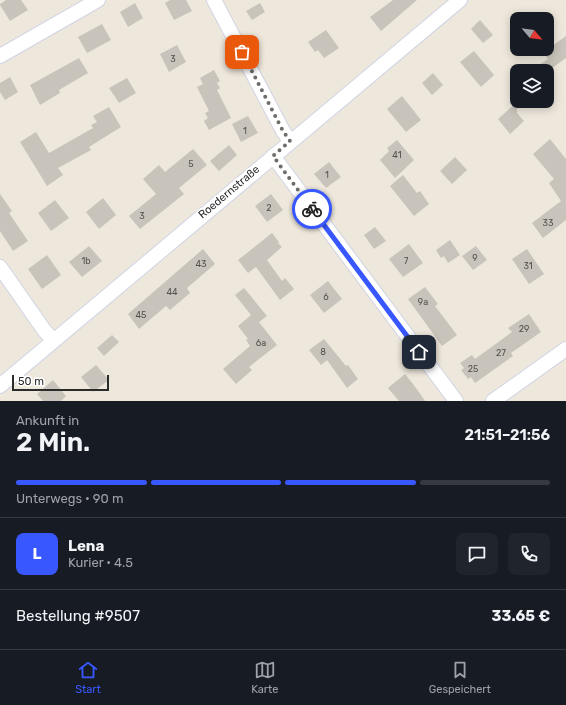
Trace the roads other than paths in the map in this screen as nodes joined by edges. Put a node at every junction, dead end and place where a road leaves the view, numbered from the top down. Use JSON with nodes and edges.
{"nodes":[{"id":1,"x":98,"y":0,"type":"edge"},
{"id":2,"x":214,"y":0,"type":"edge"},
{"id":3,"x":460,"y":0,"type":"edge"},
{"id":4,"x":445,"y":4,"type":"edge"},
{"id":5,"x":0,"y":56,"type":"edge"},
{"id":6,"x":290,"y":141,"type":"junction"},
{"id":7,"x":273,"y":156,"type":"junction"},
{"id":8,"x":0,"y":266,"type":"edge"},
{"id":9,"x":53,"y":340,"type":"junction"},
{"id":10,"x":566,"y":349,"type":"edge"},
{"id":11,"x":0,"y":386,"type":"edge"},
{"id":12,"x":456,"y":401,"type":"edge"},
{"id":13,"x":493,"y":401,"type":"edge"}],
"edges":[{"from":1,"to":5,"type":"street"},
{"from":2,"to":6,"type":"street"},
{"from":3,"to":4,"type":"street","name":"Roedernstraße"},
{"from":4,"to":6,"type":"street","name":"Roedernstraße"},
{"from":6,"to":7,"type":"street","name":"Roedernstraße"},
{"from":7,"to":9,"type":"street","name":"Roedernstraße"},
{"from":7,"to":12,"type":"street"},
{"from":8,"to":9,"type":"street"},
{"from":9,"to":11,"type":"street","name":"Roedernstraße"},
{"from":10,"to":13,"type":"street"}]}
